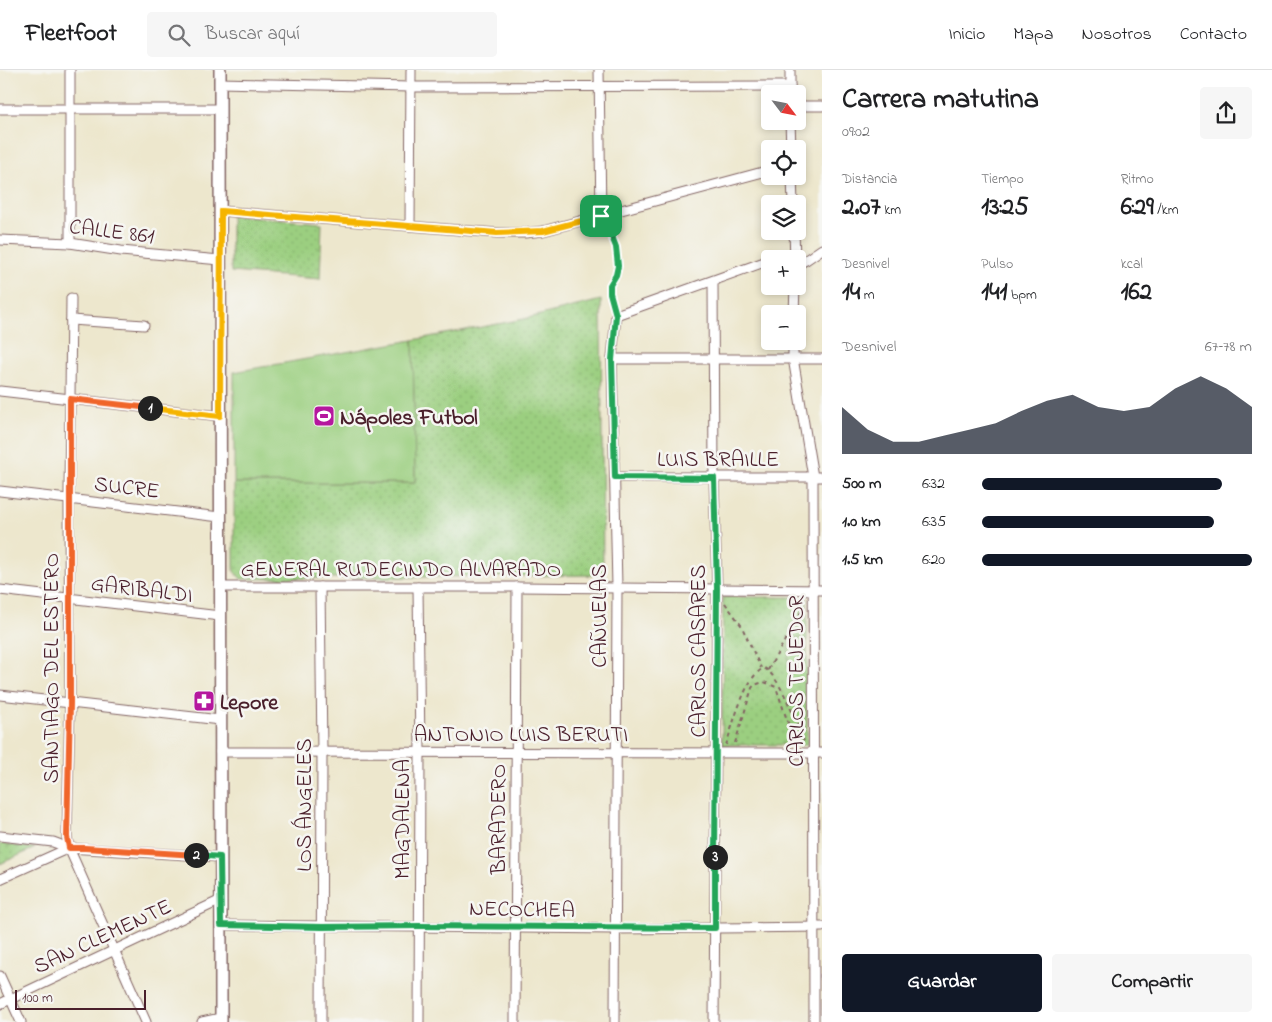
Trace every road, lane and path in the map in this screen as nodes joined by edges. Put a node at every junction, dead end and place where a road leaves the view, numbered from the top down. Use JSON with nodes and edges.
{"nodes":[{"id":1,"x":70,"y":70,"type":"edge"},
{"id":2,"x":220,"y":70,"type":"edge"},
{"id":3,"x":411,"y":70,"type":"edge"},
{"id":4,"x":599,"y":70,"type":"edge"},
{"id":5,"x":790,"y":70,"type":"edge"},
{"id":6,"x":220,"y":83,"type":"junction"},
{"id":7,"x":790,"y":85,"type":"edge"},
{"id":8,"x":411,"y":87,"type":"junction"},
{"id":9,"x":599,"y":87,"type":"junction"},
{"id":10,"x":761,"y":90,"type":"edge"},
{"id":11,"x":806,"y":106,"type":"edge"},
{"id":12,"x":822,"y":106,"type":"edge"},
{"id":13,"x":0,"y":108,"type":"edge"},
{"id":14,"x":70,"y":109,"type":"junction"},
{"id":15,"x":220,"y":109,"type":"junction"},
{"id":16,"x":761,"y":172,"type":"edge"},
{"id":17,"x":221,"y":211,"type":"junction"},
{"id":18,"x":601,"y":216,"type":"junction"},
{"id":19,"x":410,"y":226,"type":"junction"},
{"id":20,"x":0,"y":240,"type":"edge"},
{"id":21,"x":70,"y":243,"type":"junction"},
{"id":22,"x":822,"y":249,"type":"edge"},
{"id":23,"x":220,"y":260,"type":"junction"},
{"id":24,"x":806,"y":260,"type":"edge"},
{"id":25,"x":761,"y":263,"type":"edge"},
{"id":26,"x":713,"y":280,"type":"junction"},
{"id":27,"x":71,"y":298,"type":"dead end"},
{"id":28,"x":616,"y":315,"type":"junction"},
{"id":29,"x":71,"y":320,"type":"junction"},
{"id":30,"x":144,"y":325,"type":"dead end"},
{"id":31,"x":793,"y":350,"type":"edge"},
{"id":32,"x":793,"y":358,"type":"junction"},
{"id":33,"x":822,"y":359,"type":"edge"},
{"id":34,"x":612,"y":360,"type":"junction"},
{"id":35,"x":713,"y":360,"type":"junction"},
{"id":36,"x":0,"y":391,"type":"edge"},
{"id":37,"x":70,"y":399,"type":"junction"},
{"id":38,"x":220,"y":416,"type":"junction"},
{"id":39,"x":615,"y":477,"type":"junction"},
{"id":40,"x":818,"y":477,"type":"edge"},
{"id":41,"x":714,"y":478,"type":"junction"},
{"id":42,"x":0,"y":491,"type":"edge"},
{"id":43,"x":69,"y":498,"type":"junction"},
{"id":44,"x":220,"y":516,"type":"junction"},
{"id":45,"x":418,"y":586,"type":"junction"},
{"id":46,"x":220,"y":587,"type":"junction"},
{"id":47,"x":320,"y":587,"type":"junction"},
{"id":48,"x":517,"y":587,"type":"junction"},
{"id":49,"x":617,"y":587,"type":"junction"},
{"id":50,"x":0,"y":590,"type":"edge"},
{"id":51,"x":818,"y":590,"type":"edge"},
{"id":52,"x":717,"y":592,"type":"junction"},
{"id":53,"x":70,"y":598,"type":"junction"},
{"id":54,"x":804,"y":606,"type":"dead end"},
{"id":55,"x":220,"y":616,"type":"junction"},
{"id":56,"x":761,"y":668,"type":"junction"},
{"id":57,"x":768,"y":670,"type":"junction"},
{"id":58,"x":0,"y":695,"type":"edge"},
{"id":59,"x":70,"y":703,"type":"junction"},
{"id":60,"x":220,"y":720,"type":"junction"},
{"id":61,"x":220,"y":752,"type":"junction"},
{"id":62,"x":322,"y":752,"type":"junction"},
{"id":63,"x":420,"y":752,"type":"junction"},
{"id":64,"x":516,"y":752,"type":"junction"},
{"id":65,"x":616,"y":752,"type":"junction"},
{"id":66,"x":724,"y":753,"type":"junction"},
{"id":67,"x":798,"y":753,"type":"junction"},
{"id":68,"x":814,"y":753,"type":"edge"},
{"id":69,"x":0,"y":836,"type":"edge"},
{"id":70,"x":69,"y":848,"type":"junction"},
{"id":71,"x":220,"y":857,"type":"junction"},
{"id":72,"x":0,"y":880,"type":"edge"},
{"id":73,"x":220,"y":900,"type":"junction"},
{"id":74,"x":221,"y":925,"type":"junction"},
{"id":75,"x":420,"y":926,"type":"junction"},
{"id":76,"x":322,"y":927,"type":"junction"},
{"id":77,"x":516,"y":927,"type":"junction"},
{"id":78,"x":818,"y":927,"type":"edge"},
{"id":79,"x":715,"y":928,"type":"junction"},
{"id":80,"x":615,"y":929,"type":"junction"},
{"id":81,"x":114,"y":949,"type":"junction"},
{"id":82,"x":0,"y":976,"type":"edge"},
{"id":83,"x":10,"y":999,"type":"junction"},
{"id":84,"x":0,"y":1004,"type":"edge"},
{"id":85,"x":221,"y":1020,"type":"edge"},
{"id":86,"x":22,"y":1022,"type":"edge"},
{"id":87,"x":146,"y":1022,"type":"edge"},
{"id":88,"x":202,"y":1022,"type":"edge"},
{"id":89,"x":321,"y":1022,"type":"edge"},
{"id":90,"x":419,"y":1022,"type":"edge"},
{"id":91,"x":515,"y":1022,"type":"edge"},
{"id":92,"x":615,"y":1022,"type":"edge"},
{"id":93,"x":714,"y":1022,"type":"edge"},
{"id":94,"x":814,"y":1022,"type":"edge"}],
"edges":[{"from":1,"to":14,"type":"street"},
{"from":2,"to":6,"type":"main road"},
{"from":3,"to":8,"type":"street"},
{"from":4,"to":9,"type":"street"},
{"from":5,"to":7,"type":"street"},
{"from":6,"to":8,"type":"street"},
{"from":6,"to":15,"type":"main road"},
{"from":8,"to":9,"type":"street"},
{"from":8,"to":19,"type":"street"},
{"from":9,"to":10,"type":"street"},
{"from":9,"to":18,"type":"street"},
{"from":11,"to":12,"type":"street"},
{"from":13,"to":14,"type":"street"},
{"from":14,"to":15,"type":"street"},
{"from":14,"to":21,"type":"street"},
{"from":15,"to":17,"type":"main road"},
{"from":16,"to":18,"type":"street"},
{"from":17,"to":19,"type":"street"},
{"from":17,"to":23,"type":"main road"},
{"from":18,"to":19,"type":"street"},
{"from":18,"to":28,"type":"path"},
{"from":20,"to":21,"type":"street","name":"CALLE 861"},
{"from":21,"to":23,"type":"street","name":"CALLE 861"},
{"from":22,"to":24,"type":"street"},
{"from":23,"to":38,"type":"main road"},
{"from":25,"to":26,"type":"street"},
{"from":26,"to":28,"type":"street"},
{"from":26,"to":35,"type":"street","name":"CARLOS CASARES"},
{"from":27,"to":29,"type":"street","name":"SANTIAGO DEL ESTERO"},
{"from":28,"to":34,"type":"street","name":"CAÑUELAS"},
{"from":29,"to":30,"type":"street"},
{"from":29,"to":37,"type":"street","name":"SANTIAGO DEL ESTERO"},
{"from":31,"to":32,"type":"street","name":"CARLOS TEJEDOR"},
{"from":32,"to":33,"type":"street"},
{"from":32,"to":35,"type":"street"},
{"from":32,"to":40,"type":"street","name":"CARLOS TEJEDOR"},
{"from":34,"to":35,"type":"street"},
{"from":34,"to":39,"type":"street","name":"CAÑUELAS"},
{"from":35,"to":41,"type":"street","name":"CARLOS CASARES"},
{"from":36,"to":37,"type":"street"},
{"from":37,"to":38,"type":"street"},
{"from":37,"to":43,"type":"street","name":"SANTIAGO DEL ESTERO"},
{"from":38,"to":44,"type":"main road"},
{"from":39,"to":41,"type":"street","name":"LUIS BRAILLE"},
{"from":39,"to":49,"type":"street","name":"CAÑUELAS"},
{"from":40,"to":41,"type":"street","name":"LUIS BRAILLE"},
{"from":40,"to":51,"type":"street","name":"CARLOS TEJEDOR"},
{"from":41,"to":52,"type":"street","name":"CARLOS CASARES"},
{"from":42,"to":43,"type":"street","name":"SUCRE"},
{"from":43,"to":44,"type":"street","name":"SUCRE"},
{"from":43,"to":53,"type":"street","name":"SANTIAGO DEL ESTERO"},
{"from":44,"to":46,"type":"main road"},
{"from":45,"to":47,"type":"street","name":"GENERAL RUDECINDO ALVARADO"},
{"from":45,"to":48,"type":"street","name":"GENERAL RUDECINDO ALVARADO"},
{"from":45,"to":63,"type":"street","name":"MAGDALENA"},
{"from":46,"to":47,"type":"street","name":"GENERAL RUDECINDO ALVARADO"},
{"from":46,"to":55,"type":"main road"},
{"from":47,"to":62,"type":"street","name":"LOS ÁNGELES"},
{"from":48,"to":49,"type":"street","name":"GENERAL RUDECINDO ALVARADO"},
{"from":48,"to":64,"type":"street","name":"BARADERO"},
{"from":49,"to":52,"type":"street","name":"GENERAL RUDECINDO ALVARADO"},
{"from":49,"to":65,"type":"street","name":"CAÑUELAS"},
{"from":50,"to":53,"type":"street","name":"GARIBALDI"},
{"from":51,"to":52,"type":"street","name":"GENERAL RUDECINDO ALVARADO"},
{"from":51,"to":68,"type":"street","name":"CARLOS TEJEDOR"},
{"from":52,"to":56,"type":"path"},
{"from":52,"to":66,"type":"street","name":"CARLOS CASARES"},
{"from":53,"to":55,"type":"street","name":"GARIBALDI"},
{"from":53,"to":59,"type":"street","name":"SANTIAGO DEL ESTERO"},
{"from":54,"to":57,"type":"path"},
{"from":55,"to":60,"type":"main road"},
{"from":56,"to":57,"type":"path"},
{"from":56,"to":66,"type":"path"},
{"from":57,"to":68,"type":"path"},
{"from":58,"to":59,"type":"street"},
{"from":59,"to":60,"type":"street"},
{"from":59,"to":70,"type":"street","name":"SANTIAGO DEL ESTERO"},
{"from":60,"to":61,"type":"main road"},
{"from":61,"to":62,"type":"street","name":"ANTONIO LUIS BERUTI"},
{"from":61,"to":71,"type":"main road"},
{"from":62,"to":63,"type":"street","name":"ANTONIO LUIS BERUTI"},
{"from":62,"to":76,"type":"street","name":"LOS ÁNGELES"},
{"from":63,"to":64,"type":"street","name":"ANTONIO LUIS BERUTI"},
{"from":63,"to":75,"type":"street","name":"MAGDALENA"},
{"from":64,"to":65,"type":"street","name":"ANTONIO LUIS BERUTI"},
{"from":64,"to":77,"type":"street","name":"BARADERO"},
{"from":65,"to":66,"type":"street","name":"ANTONIO LUIS BERUTI"},
{"from":65,"to":80,"type":"street","name":"CAÑUELAS"},
{"from":66,"to":67,"type":"street","name":"ANTONIO LUIS BERUTI"},
{"from":66,"to":67,"type":"path"},
{"from":66,"to":79,"type":"street","name":"CARLOS CASARES"},
{"from":67,"to":68,"type":"street","name":"ANTONIO LUIS BERUTI"},
{"from":68,"to":78,"type":"street","name":"CARLOS TEJEDOR"},
{"from":69,"to":70,"type":"street"},
{"from":70,"to":71,"type":"street"},
{"from":70,"to":72,"type":"street"},
{"from":70,"to":81,"type":"street","name":"SANTIAGO DEL ESTERO"},
{"from":71,"to":73,"type":"main road"},
{"from":73,"to":74,"type":"main road"},
{"from":73,"to":81,"type":"street","name":"SAN CLEMENTE"},
{"from":74,"to":76,"type":"street","name":"NECOCHEA"},
{"from":74,"to":85,"type":"main road"},
{"from":75,"to":76,"type":"street","name":"NECOCHEA"},
{"from":75,"to":77,"type":"street","name":"NECOCHEA"},
{"from":75,"to":90,"type":"street","name":"MAGDALENA"},
{"from":76,"to":89,"type":"street","name":"LOS ÁNGELES"},
{"from":77,"to":80,"type":"street","name":"NECOCHEA"},
{"from":77,"to":91,"type":"street","name":"BARADERO"},
{"from":78,"to":79,"type":"street","name":"NECOCHEA"},
{"from":78,"to":94,"type":"street","name":"CARLOS TEJEDOR"},
{"from":79,"to":80,"type":"street","name":"NECOCHEA"},
{"from":79,"to":93,"type":"street","name":"CARLOS CASARES"},
{"from":80,"to":92,"type":"street","name":"CAÑUELAS"},
{"from":81,"to":83,"type":"street","name":"SAN CLEMENTE"},
{"from":81,"to":87,"type":"street","name":"SANTIAGO DEL ESTERO"},
{"from":82,"to":83,"type":"street"},
{"from":83,"to":84,"type":"street","name":"SAN CLEMENTE"},
{"from":83,"to":86,"type":"street"},
{"from":85,"to":88,"type":"street"}]}
